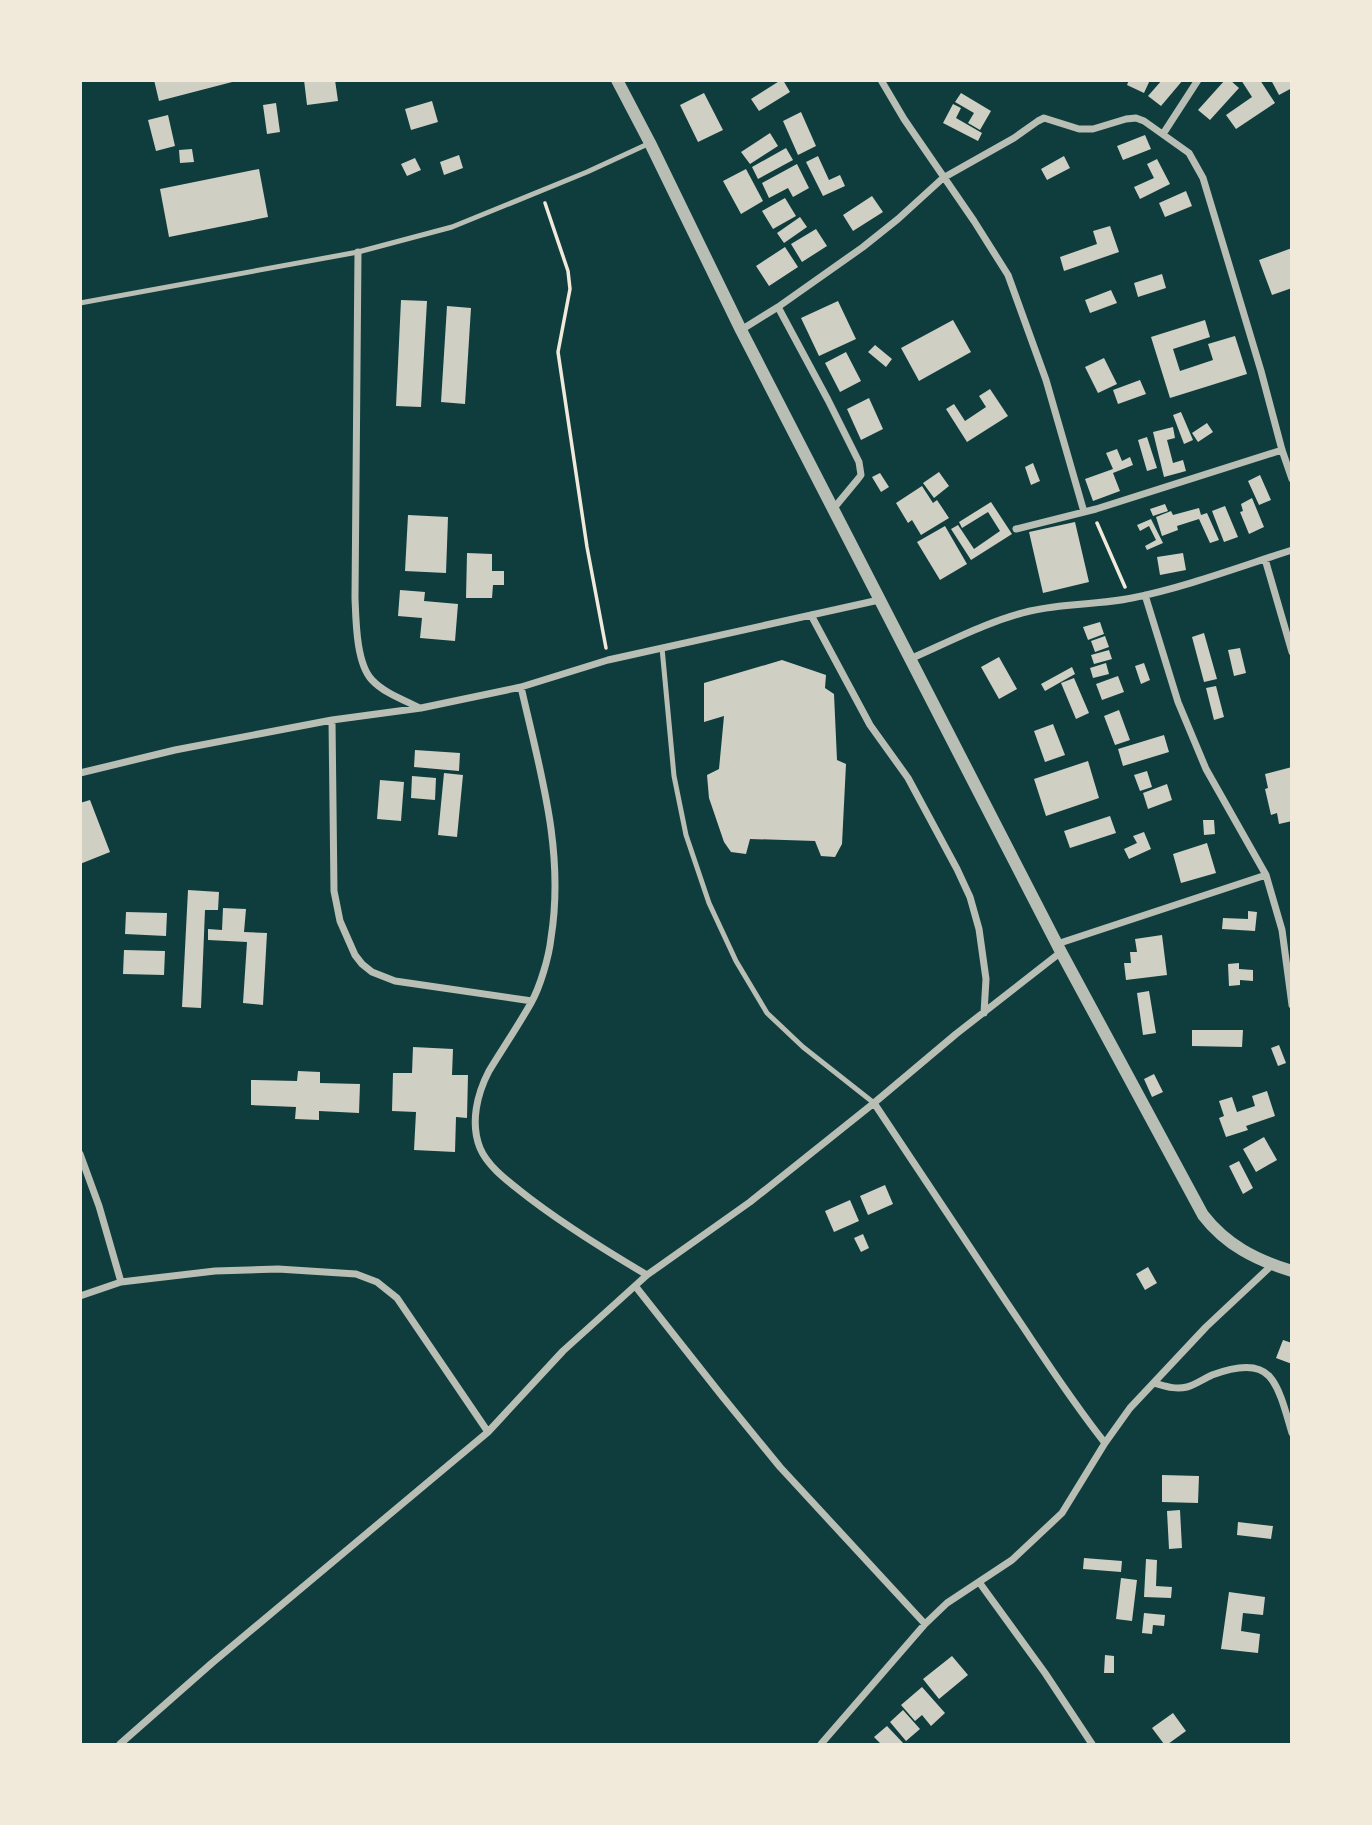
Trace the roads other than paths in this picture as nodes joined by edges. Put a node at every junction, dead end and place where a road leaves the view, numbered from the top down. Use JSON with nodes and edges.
{"nodes":[{"id":1,"x":617,"y":80,"type":"edge"},
{"id":2,"x":881,"y":80,"type":"edge"},
{"id":3,"x":1198,"y":80,"type":"edge"},
{"id":4,"x":1163,"y":134,"type":"junction"},
{"id":5,"x":650,"y":143,"type":"junction"},
{"id":6,"x":943,"y":178,"type":"junction"},
{"id":7,"x":358,"y":253,"type":"junction"},
{"id":8,"x":80,"y":303,"type":"edge"},
{"id":9,"x":779,"y":307,"type":"junction"},
{"id":10,"x":741,"y":330,"type":"junction"},
{"id":11,"x":1282,"y":450,"type":"junction"},
{"id":12,"x":1290,"y":471,"type":"edge"},
{"id":13,"x":1292,"y":479,"type":"edge"},
{"id":14,"x":834,"y":508,"type":"junction"},
{"id":15,"x":1088,"y":511,"type":"junction"},
{"id":16,"x":1016,"y":528,"type":"dead end"},
{"id":17,"x":1292,"y":550,"type":"edge"},
{"id":18,"x":1265,"y":559,"type":"junction"},
{"id":19,"x":1145,"y":595,"type":"junction"},
{"id":20,"x":879,"y":600,"type":"junction"},
{"id":21,"x":811,"y":615,"type":"junction"},
{"id":22,"x":662,"y":648,"type":"junction"},
{"id":23,"x":1292,"y":652,"type":"edge"},
{"id":24,"x":910,"y":659,"type":"junction"},
{"id":25,"x":521,"y":687,"type":"junction"},
{"id":26,"x":421,"y":708,"type":"junction"},
{"id":27,"x":332,"y":720,"type":"junction"},
{"id":28,"x":80,"y":773,"type":"edge"},
{"id":29,"x":1266,"y":875,"type":"junction"},
{"id":30,"x":1059,"y":948,"type":"junction"},
{"id":31,"x":532,"y":1001,"type":"junction"},
{"id":32,"x":1292,"y":1005,"type":"edge"},
{"id":33,"x":984,"y":1013,"type":"junction"},
{"id":34,"x":874,"y":1103,"type":"junction"},
{"id":35,"x":80,"y":1154,"type":"edge"},
{"id":36,"x":1272,"y":1265,"type":"junction"},
{"id":37,"x":1292,"y":1271,"type":"edge"},
{"id":38,"x":647,"y":1275,"type":"junction"},
{"id":39,"x":121,"y":1282,"type":"junction"},
{"id":40,"x":636,"y":1287,"type":"junction"},
{"id":41,"x":80,"y":1296,"type":"edge"},
{"id":42,"x":1154,"y":1383,"type":"junction"},
{"id":43,"x":488,"y":1432,"type":"junction"},
{"id":44,"x":1292,"y":1433,"type":"edge"},
{"id":45,"x":1105,"y":1443,"type":"junction"},
{"id":46,"x":979,"y":1582,"type":"junction"},
{"id":47,"x":925,"y":1624,"type":"junction"},
{"id":48,"x":829,"y":1734,"type":"junction"},
{"id":49,"x":120,"y":1745,"type":"edge"},
{"id":50,"x":821,"y":1745,"type":"edge"},
{"id":51,"x":832,"y":1745,"type":"edge"},
{"id":52,"x":1092,"y":1745,"type":"edge"}],
"edges":[{"from":1,"to":5,"type":"street"},
{"from":2,"to":6,"type":"street"},
{"from":3,"to":4,"type":"street"},
{"from":4,"to":6,"type":"street"},
{"from":4,"to":11,"type":"street"},
{"from":5,"to":7,"type":"lane"},
{"from":5,"to":10,"type":"street"},
{"from":6,"to":9,"type":"street"},
{"from":6,"to":15,"type":"street"},
{"from":7,"to":8,"type":"lane"},
{"from":7,"to":26,"type":"street"},
{"from":9,"to":10,"type":"street"},
{"from":9,"to":14,"type":"street"},
{"from":10,"to":14,"type":"street"},
{"from":11,"to":12,"type":"street"},
{"from":11,"to":15,"type":"street"},
{"from":12,"to":13,"type":"street"},
{"from":14,"to":20,"type":"street"},
{"from":15,"to":16,"type":"street"},
{"from":17,"to":18,"type":"street"},
{"from":18,"to":19,"type":"street"},
{"from":18,"to":23,"type":"street"},
{"from":19,"to":24,"type":"street"},
{"from":19,"to":29,"type":"street"},
{"from":20,"to":21,"type":"street"},
{"from":20,"to":24,"type":"street"},
{"from":21,"to":22,"type":"street"},
{"from":21,"to":33,"type":"street"},
{"from":22,"to":25,"type":"street"},
{"from":22,"to":34,"type":"lane"},
{"from":24,"to":30,"type":"street"},
{"from":25,"to":26,"type":"street"},
{"from":25,"to":31,"type":"street"},
{"from":26,"to":27,"type":"street"},
{"from":27,"to":28,"type":"street"},
{"from":27,"to":31,"type":"street"},
{"from":29,"to":30,"type":"street"},
{"from":29,"to":32,"type":"street"},
{"from":30,"to":33,"type":"street"},
{"from":30,"to":36,"type":"street"},
{"from":31,"to":38,"type":"street"},
{"from":33,"to":34,"type":"street"},
{"from":34,"to":38,"type":"street"},
{"from":34,"to":45,"type":"street"},
{"from":35,"to":39,"type":"street"},
{"from":36,"to":37,"type":"street"},
{"from":36,"to":42,"type":"street"},
{"from":38,"to":40,"type":"street"},
{"from":39,"to":41,"type":"street"},
{"from":39,"to":43,"type":"street"},
{"from":40,"to":43,"type":"street"},
{"from":40,"to":47,"type":"street"},
{"from":42,"to":44,"type":"street"},
{"from":42,"to":45,"type":"street"},
{"from":43,"to":49,"type":"street"},
{"from":45,"to":46,"type":"street"},
{"from":46,"to":47,"type":"street"},
{"from":46,"to":52,"type":"street"},
{"from":47,"to":48,"type":"street"},
{"from":48,"to":50,"type":"street"},
{"from":48,"to":51,"type":"street"}]}
